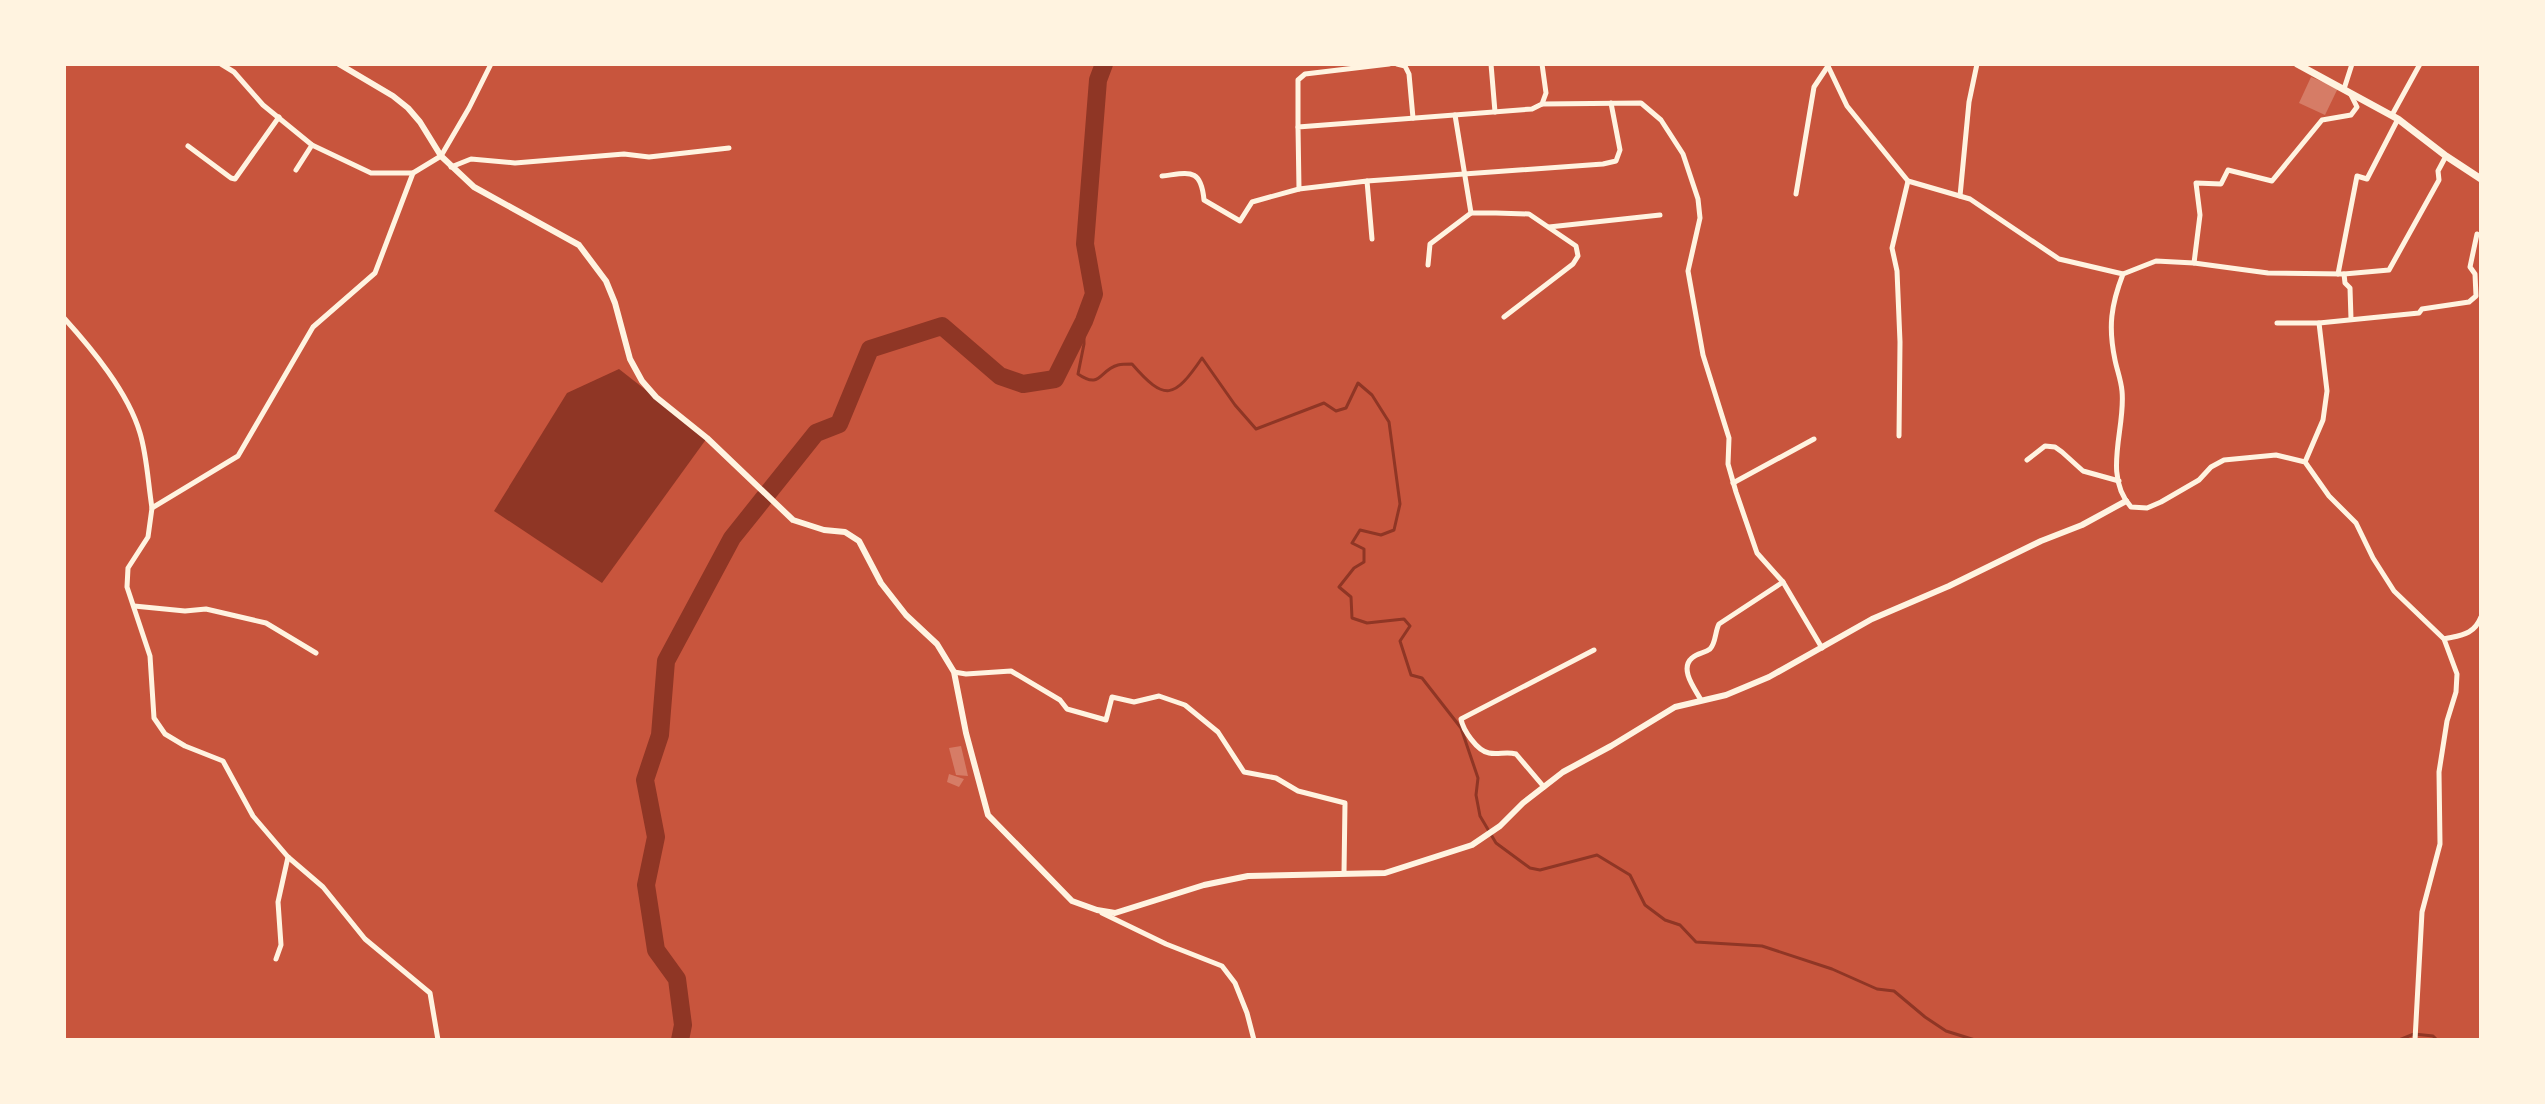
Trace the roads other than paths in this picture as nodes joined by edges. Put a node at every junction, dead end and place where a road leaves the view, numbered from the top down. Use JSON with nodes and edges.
{"nodes":[{"id":1,"x":221,"y":64,"type":"edge"},
{"id":2,"x":339,"y":64,"type":"edge"},
{"id":3,"x":491,"y":64,"type":"edge"},
{"id":4,"x":1389,"y":64,"type":"edge"},
{"id":5,"x":1397,"y":64,"type":"edge"},
{"id":6,"x":1491,"y":64,"type":"edge"},
{"id":7,"x":1542,"y":64,"type":"edge"},
{"id":8,"x":1977,"y":64,"type":"edge"},
{"id":9,"x":2297,"y":64,"type":"edge"},
{"id":10,"x":2352,"y":64,"type":"edge"},
{"id":11,"x":2420,"y":64,"type":"edge"},
{"id":12,"x":1827,"y":65,"type":"edge"},
{"id":13,"x":2343,"y":88,"type":"junction"},
{"id":14,"x":1611,"y":103,"type":"junction"},
{"id":15,"x":1542,"y":104,"type":"junction"},
{"id":16,"x":1495,"y":112,"type":"junction"},
{"id":17,"x":1455,"y":115,"type":"junction"},
{"id":18,"x":279,"y":117,"type":"junction"},
{"id":19,"x":2395,"y":117,"type":"junction"},
{"id":20,"x":1413,"y":118,"type":"junction"},
{"id":21,"x":1298,"y":127,"type":"junction"},
{"id":22,"x":312,"y":145,"type":"junction"},
{"id":23,"x":188,"y":146,"type":"dead end"},
{"id":24,"x":729,"y":148,"type":"dead end"},
{"id":25,"x":441,"y":156,"type":"junction"},
{"id":26,"x":2446,"y":156,"type":"junction"},
{"id":27,"x":451,"y":167,"type":"junction"},
{"id":28,"x":296,"y":170,"type":"dead end"},
{"id":29,"x":413,"y":173,"type":"junction"},
{"id":30,"x":1465,"y":174,"type":"junction"},
{"id":31,"x":1162,"y":176,"type":"dead end"},
{"id":32,"x":2481,"y":179,"type":"edge"},
{"id":33,"x":1367,"y":181,"type":"junction"},
{"id":34,"x":1908,"y":181,"type":"junction"},
{"id":35,"x":1299,"y":189,"type":"junction"},
{"id":36,"x":1796,"y":194,"type":"dead end"},
{"id":37,"x":1960,"y":196,"type":"junction"},
{"id":38,"x":1471,"y":213,"type":"junction"},
{"id":39,"x":1660,"y":215,"type":"dead end"},
{"id":40,"x":1548,"y":227,"type":"junction"},
{"id":41,"x":2477,"y":234,"type":"dead end"},
{"id":42,"x":1372,"y":239,"type":"dead end"},
{"id":43,"x":2194,"y":263,"type":"junction"},
{"id":44,"x":1428,"y":265,"type":"dead end"},
{"id":45,"x":2123,"y":274,"type":"junction"},
{"id":46,"x":2341,"y":274,"type":"junction"},
{"id":47,"x":1504,"y":317,"type":"dead end"},
{"id":48,"x":64,"y":318,"type":"edge"},
{"id":49,"x":2351,"y":319,"type":"junction"},
{"id":50,"x":2277,"y":323,"type":"dead end"},
{"id":51,"x":2319,"y":323,"type":"junction"},
{"id":52,"x":1899,"y":436,"type":"dead end"},
{"id":53,"x":1814,"y":439,"type":"dead end"},
{"id":54,"x":2027,"y":460,"type":"dead end"},
{"id":55,"x":2305,"y":462,"type":"junction"},
{"id":56,"x":2119,"y":481,"type":"junction"},
{"id":57,"x":1733,"y":483,"type":"junction"},
{"id":58,"x":2126,"y":501,"type":"junction"},
{"id":59,"x":152,"y":508,"type":"junction"},
{"id":60,"x":1783,"y":582,"type":"junction"},
{"id":61,"x":134,"y":606,"type":"junction"},
{"id":62,"x":2481,"y":617,"type":"edge"},
{"id":63,"x":2444,"y":639,"type":"junction"},
{"id":64,"x":1822,"y":648,"type":"junction"},
{"id":65,"x":1594,"y":650,"type":"dead end"},
{"id":66,"x":316,"y":653,"type":"dead end"},
{"id":67,"x":954,"y":672,"type":"junction"},
{"id":68,"x":1701,"y":700,"type":"junction"},
{"id":69,"x":1544,"y":787,"type":"junction"},
{"id":70,"x":288,"y":857,"type":"junction"},
{"id":71,"x":1344,"y":873,"type":"junction"},
{"id":72,"x":1097,"y":910,"type":"junction"},
{"id":73,"x":276,"y":959,"type":"dead end"},
{"id":74,"x":2415,"y":1039,"type":"edge"},
{"id":75,"x":438,"y":1040,"type":"edge"},
{"id":76,"x":1254,"y":1040,"type":"edge"}],
"edges":[{"from":1,"to":18,"type":"street"},
{"from":2,"to":25,"type":"street"},
{"from":3,"to":25,"type":"street"},
{"from":4,"to":21,"type":"street"},
{"from":5,"to":20,"type":"street"},
{"from":6,"to":16,"type":"street"},
{"from":7,"to":15,"type":"street"},
{"from":8,"to":37,"type":"street"},
{"from":9,"to":13,"type":"main road"},
{"from":10,"to":13,"type":"street"},
{"from":11,"to":19,"type":"street"},
{"from":12,"to":34,"type":"street"},
{"from":12,"to":36,"type":"street"},
{"from":13,"to":19,"type":"main road"},
{"from":13,"to":43,"type":"street"},
{"from":14,"to":15,"type":"street"},
{"from":14,"to":30,"type":"street"},
{"from":14,"to":57,"type":"street"},
{"from":15,"to":16,"type":"street"},
{"from":16,"to":17,"type":"street"},
{"from":17,"to":20,"type":"street"},
{"from":17,"to":30,"type":"street"},
{"from":18,"to":22,"type":"street"},
{"from":18,"to":23,"type":"street"},
{"from":19,"to":26,"type":"main road"},
{"from":19,"to":46,"type":"street"},
{"from":20,"to":21,"type":"street"},
{"from":21,"to":35,"type":"street"},
{"from":22,"to":28,"type":"street"},
{"from":22,"to":29,"type":"street"},
{"from":24,"to":27,"type":"street"},
{"from":25,"to":27,"type":"street"},
{"from":25,"to":29,"type":"street"},
{"from":26,"to":32,"type":"main road"},
{"from":26,"to":46,"type":"street"},
{"from":27,"to":67,"type":"street"},
{"from":29,"to":59,"type":"street"},
{"from":30,"to":33,"type":"street"},
{"from":30,"to":38,"type":"street"},
{"from":31,"to":35,"type":"street"},
{"from":33,"to":35,"type":"street"},
{"from":33,"to":42,"type":"street"},
{"from":34,"to":37,"type":"street"},
{"from":34,"to":52,"type":"street"},
{"from":37,"to":45,"type":"street"},
{"from":38,"to":40,"type":"street"},
{"from":38,"to":44,"type":"street"},
{"from":39,"to":40,"type":"street"},
{"from":40,"to":47,"type":"street"},
{"from":41,"to":49,"type":"street"},
{"from":43,"to":45,"type":"street"},
{"from":43,"to":46,"type":"street"},
{"from":45,"to":56,"type":"street"},
{"from":46,"to":49,"type":"street"},
{"from":48,"to":59,"type":"street"},
{"from":49,"to":51,"type":"street"},
{"from":50,"to":51,"type":"street"},
{"from":51,"to":55,"type":"street"},
{"from":53,"to":57,"type":"street"},
{"from":54,"to":56,"type":"street"},
{"from":55,"to":58,"type":"street"},
{"from":55,"to":63,"type":"street"},
{"from":56,"to":58,"type":"street"},
{"from":57,"to":60,"type":"street"},
{"from":58,"to":64,"type":"street"},
{"from":59,"to":61,"type":"street"},
{"from":60,"to":64,"type":"street"},
{"from":60,"to":68,"type":"street"},
{"from":61,"to":66,"type":"street"},
{"from":61,"to":70,"type":"street"},
{"from":62,"to":63,"type":"street"},
{"from":63,"to":74,"type":"street"},
{"from":64,"to":68,"type":"street"},
{"from":65,"to":69,"type":"street"},
{"from":67,"to":71,"type":"street"},
{"from":67,"to":72,"type":"street"},
{"from":68,"to":69,"type":"street"},
{"from":69,"to":71,"type":"street"},
{"from":70,"to":73,"type":"street"},
{"from":70,"to":75,"type":"street"},
{"from":71,"to":72,"type":"street"},
{"from":72,"to":76,"type":"street"}]}
